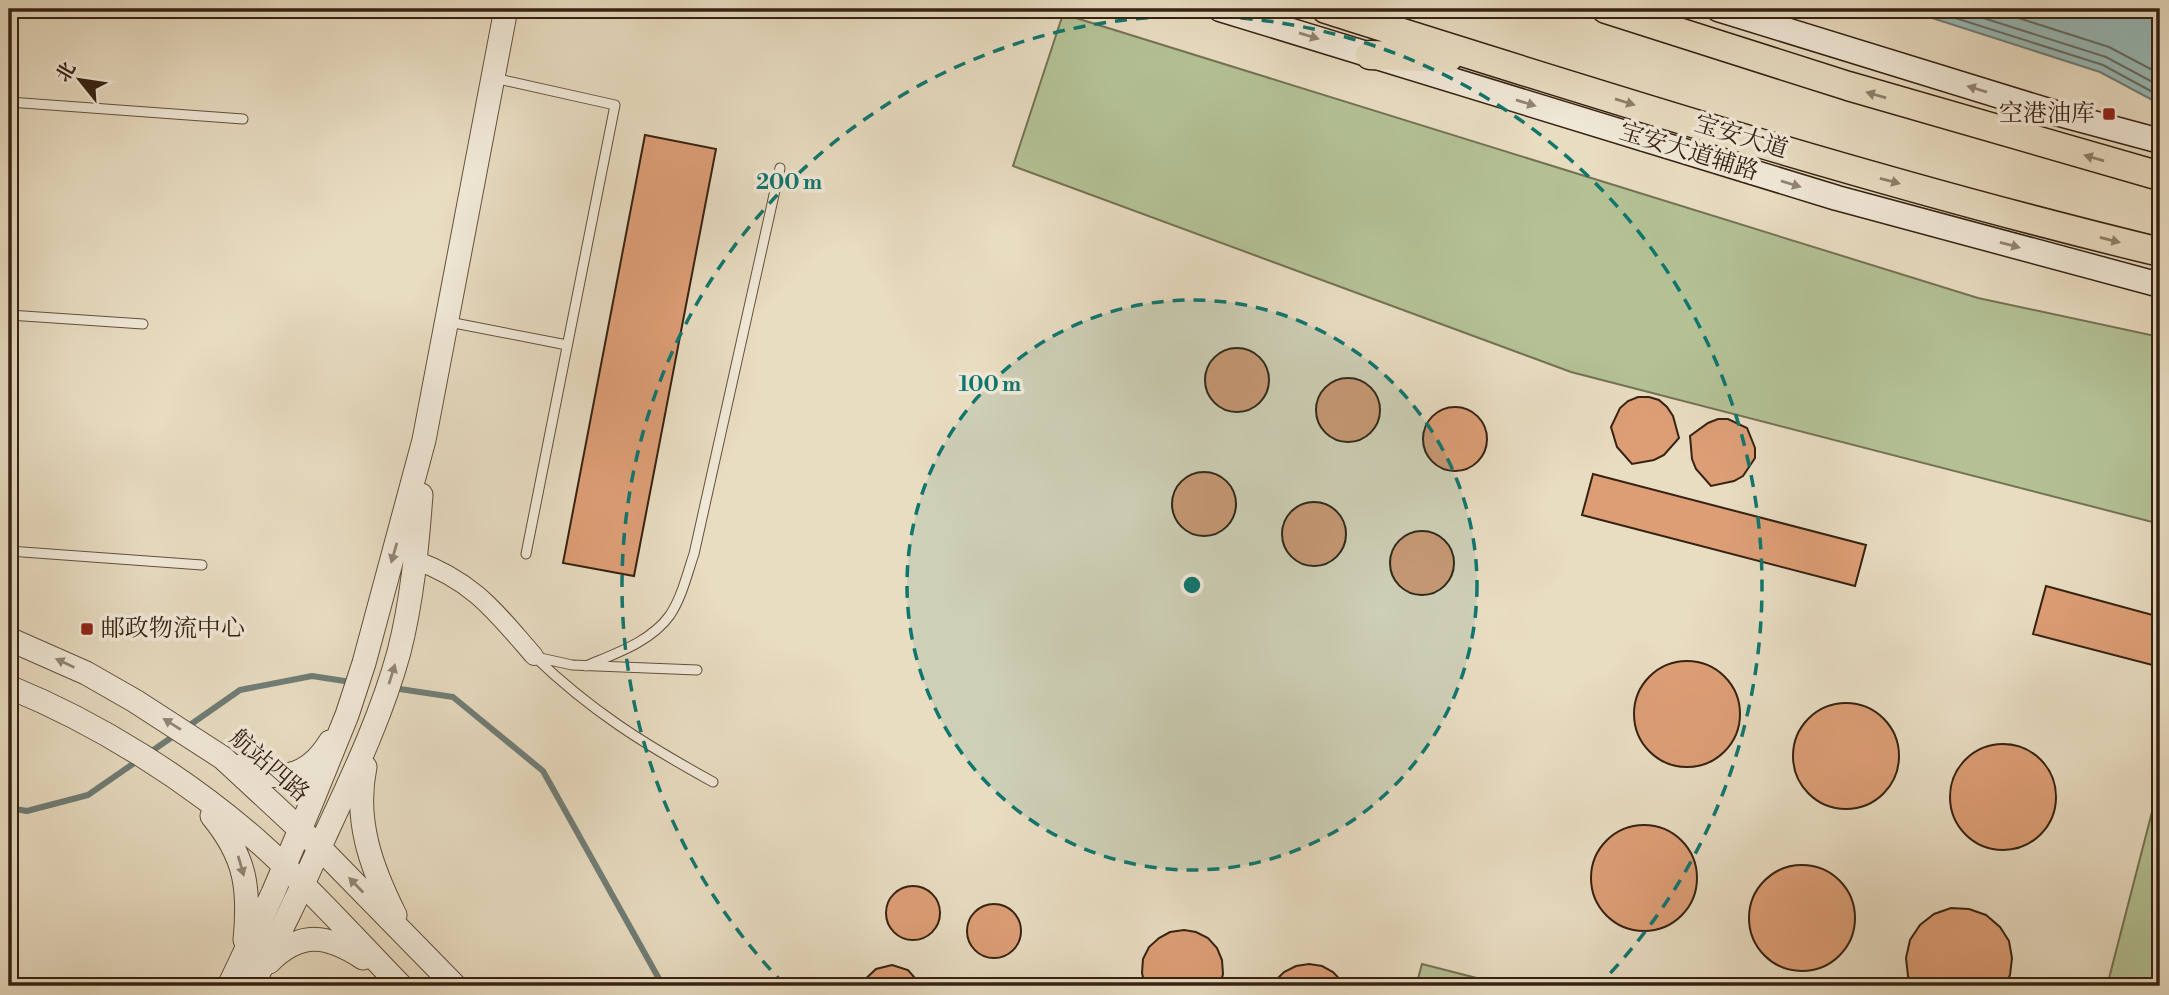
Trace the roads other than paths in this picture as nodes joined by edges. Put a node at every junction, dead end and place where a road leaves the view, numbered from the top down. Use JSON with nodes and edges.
{"nodes":[{"id":1,"x":506,"y":9,"type":"edge"},
{"id":2,"x":1220,"y":9,"type":"edge"},
{"id":3,"x":1326,"y":9,"type":"edge"},
{"id":4,"x":1606,"y":9,"type":"edge"},
{"id":5,"x":1718,"y":9,"type":"edge"},
{"id":6,"x":1370,"y":55,"type":"junction"},
{"id":7,"x":1485,"y":59,"type":"junction"},
{"id":8,"x":493,"y":78,"type":"junction"},
{"id":9,"x":9,"y":102,"type":"edge"},
{"id":10,"x":243,"y":119,"type":"dead end"},
{"id":11,"x":2160,"y":141,"type":"edge"},
{"id":12,"x":780,"y":168,"type":"dead end"},
{"id":13,"x":2160,"y":176,"type":"edge"},
{"id":14,"x":2160,"y":252,"type":"edge"},
{"id":15,"x":2160,"y":285,"type":"edge"},
{"id":16,"x":9,"y":315,"type":"edge"},
{"id":17,"x":447,"y":322,"type":"junction"},
{"id":18,"x":143,"y":324,"type":"dead end"},
{"id":19,"x":567,"y":345,"type":"junction"},
{"id":20,"x":424,"y":440,"type":"junction"},
{"id":21,"x":9,"y":551,"type":"edge"},
{"id":22,"x":526,"y":554,"type":"dead end"},
{"id":23,"x":415,"y":560,"type":"junction"},
{"id":24,"x":202,"y":565,"type":"dead end"},
{"id":25,"x":9,"y":639,"type":"edge"},
{"id":26,"x":534,"y":656,"type":"junction"},
{"id":27,"x":586,"y":666,"type":"junction"},
{"id":28,"x":697,"y":670,"type":"dead end"},
{"id":29,"x":9,"y":687,"type":"edge"},
{"id":30,"x":346,"y":715,"type":"junction"},
{"id":31,"x":370,"y":736,"type":"junction"},
{"id":32,"x":223,"y":758,"type":"junction"},
{"id":33,"x":713,"y":782,"type":"dead end"},
{"id":34,"x":190,"y":789,"type":"junction"},
{"id":35,"x":300,"y":829,"type":"junction"},
{"id":36,"x":320,"y":848,"type":"junction"},
{"id":37,"x":284,"y":866,"type":"junction"},
{"id":38,"x":302,"y":885,"type":"junction"},
{"id":39,"x":407,"y":937,"type":"junction"},
{"id":40,"x":251,"y":971,"type":"edge"},
{"id":41,"x":399,"y":984,"type":"edge"},
{"id":42,"x":229,"y":986,"type":"edge"},
{"id":43,"x":455,"y":986,"type":"edge"}],
"edges":[{"from":1,"to":8,"type":"street"},
{"from":2,"to":6,"type":"main road","name":"宝安大道辅路","one_way":true},
{"from":3,"to":7,"type":"main road","name":"宝安大道"},
{"from":13,"to":4,"type":"main road","one_way":true},
{"from":11,"to":5,"type":"main road","one_way":true},
{"from":6,"to":7,"type":"main road"},
{"from":6,"to":15,"type":"main road","name":"宝安大道辅路","one_way":true},
{"from":7,"to":14,"type":"main road","name":"宝安大道","one_way":true},
{"from":8,"to":17,"type":"street"},
{"from":8,"to":19,"type":"lane"},
{"from":9,"to":10,"type":"lane"},
{"from":12,"to":27,"type":"lane"},
{"from":16,"to":18,"type":"lane"},
{"from":17,"to":19,"type":"lane"},
{"from":17,"to":20,"type":"street"},
{"from":19,"to":22,"type":"lane"},
{"from":20,"to":23,"type":"street"},
{"from":20,"to":30,"type":"street","one_way":true},
{"from":21,"to":24,"type":"lane"},
{"from":23,"to":26,"type":"street"},
{"from":31,"to":23,"type":"street","one_way":true},
{"from":32,"to":25,"type":"street","name":"航站四路","one_way":true},
{"from":26,"to":27,"type":"lane"},
{"from":26,"to":33,"type":"lane"},
{"from":27,"to":28,"type":"lane"},
{"from":29,"to":34,"type":"street"},
{"from":30,"to":32,"type":"street"},
{"from":30,"to":35,"type":"street"},
{"from":31,"to":36,"type":"street"},
{"from":31,"to":39,"type":"street"},
{"from":32,"to":35,"type":"street","name":"航站四路"},
{"from":34,"to":37,"type":"street"},
{"from":34,"to":40,"type":"street","one_way":true},
{"from":35,"to":36,"type":"street","name":"航站四路"},
{"from":35,"to":37,"type":"street"},
{"from":36,"to":38,"type":"street"},
{"from":39,"to":36,"type":"street","name":"航站四路","one_way":true},
{"from":37,"to":38,"type":"street"},
{"from":37,"to":40,"type":"street"},
{"from":38,"to":40,"type":"street"},
{"from":38,"to":41,"type":"street"},
{"from":39,"to":43,"type":"street","name":"航站四路"},
{"from":40,"to":41,"type":"street"},
{"from":40,"to":42,"type":"street"}]}
